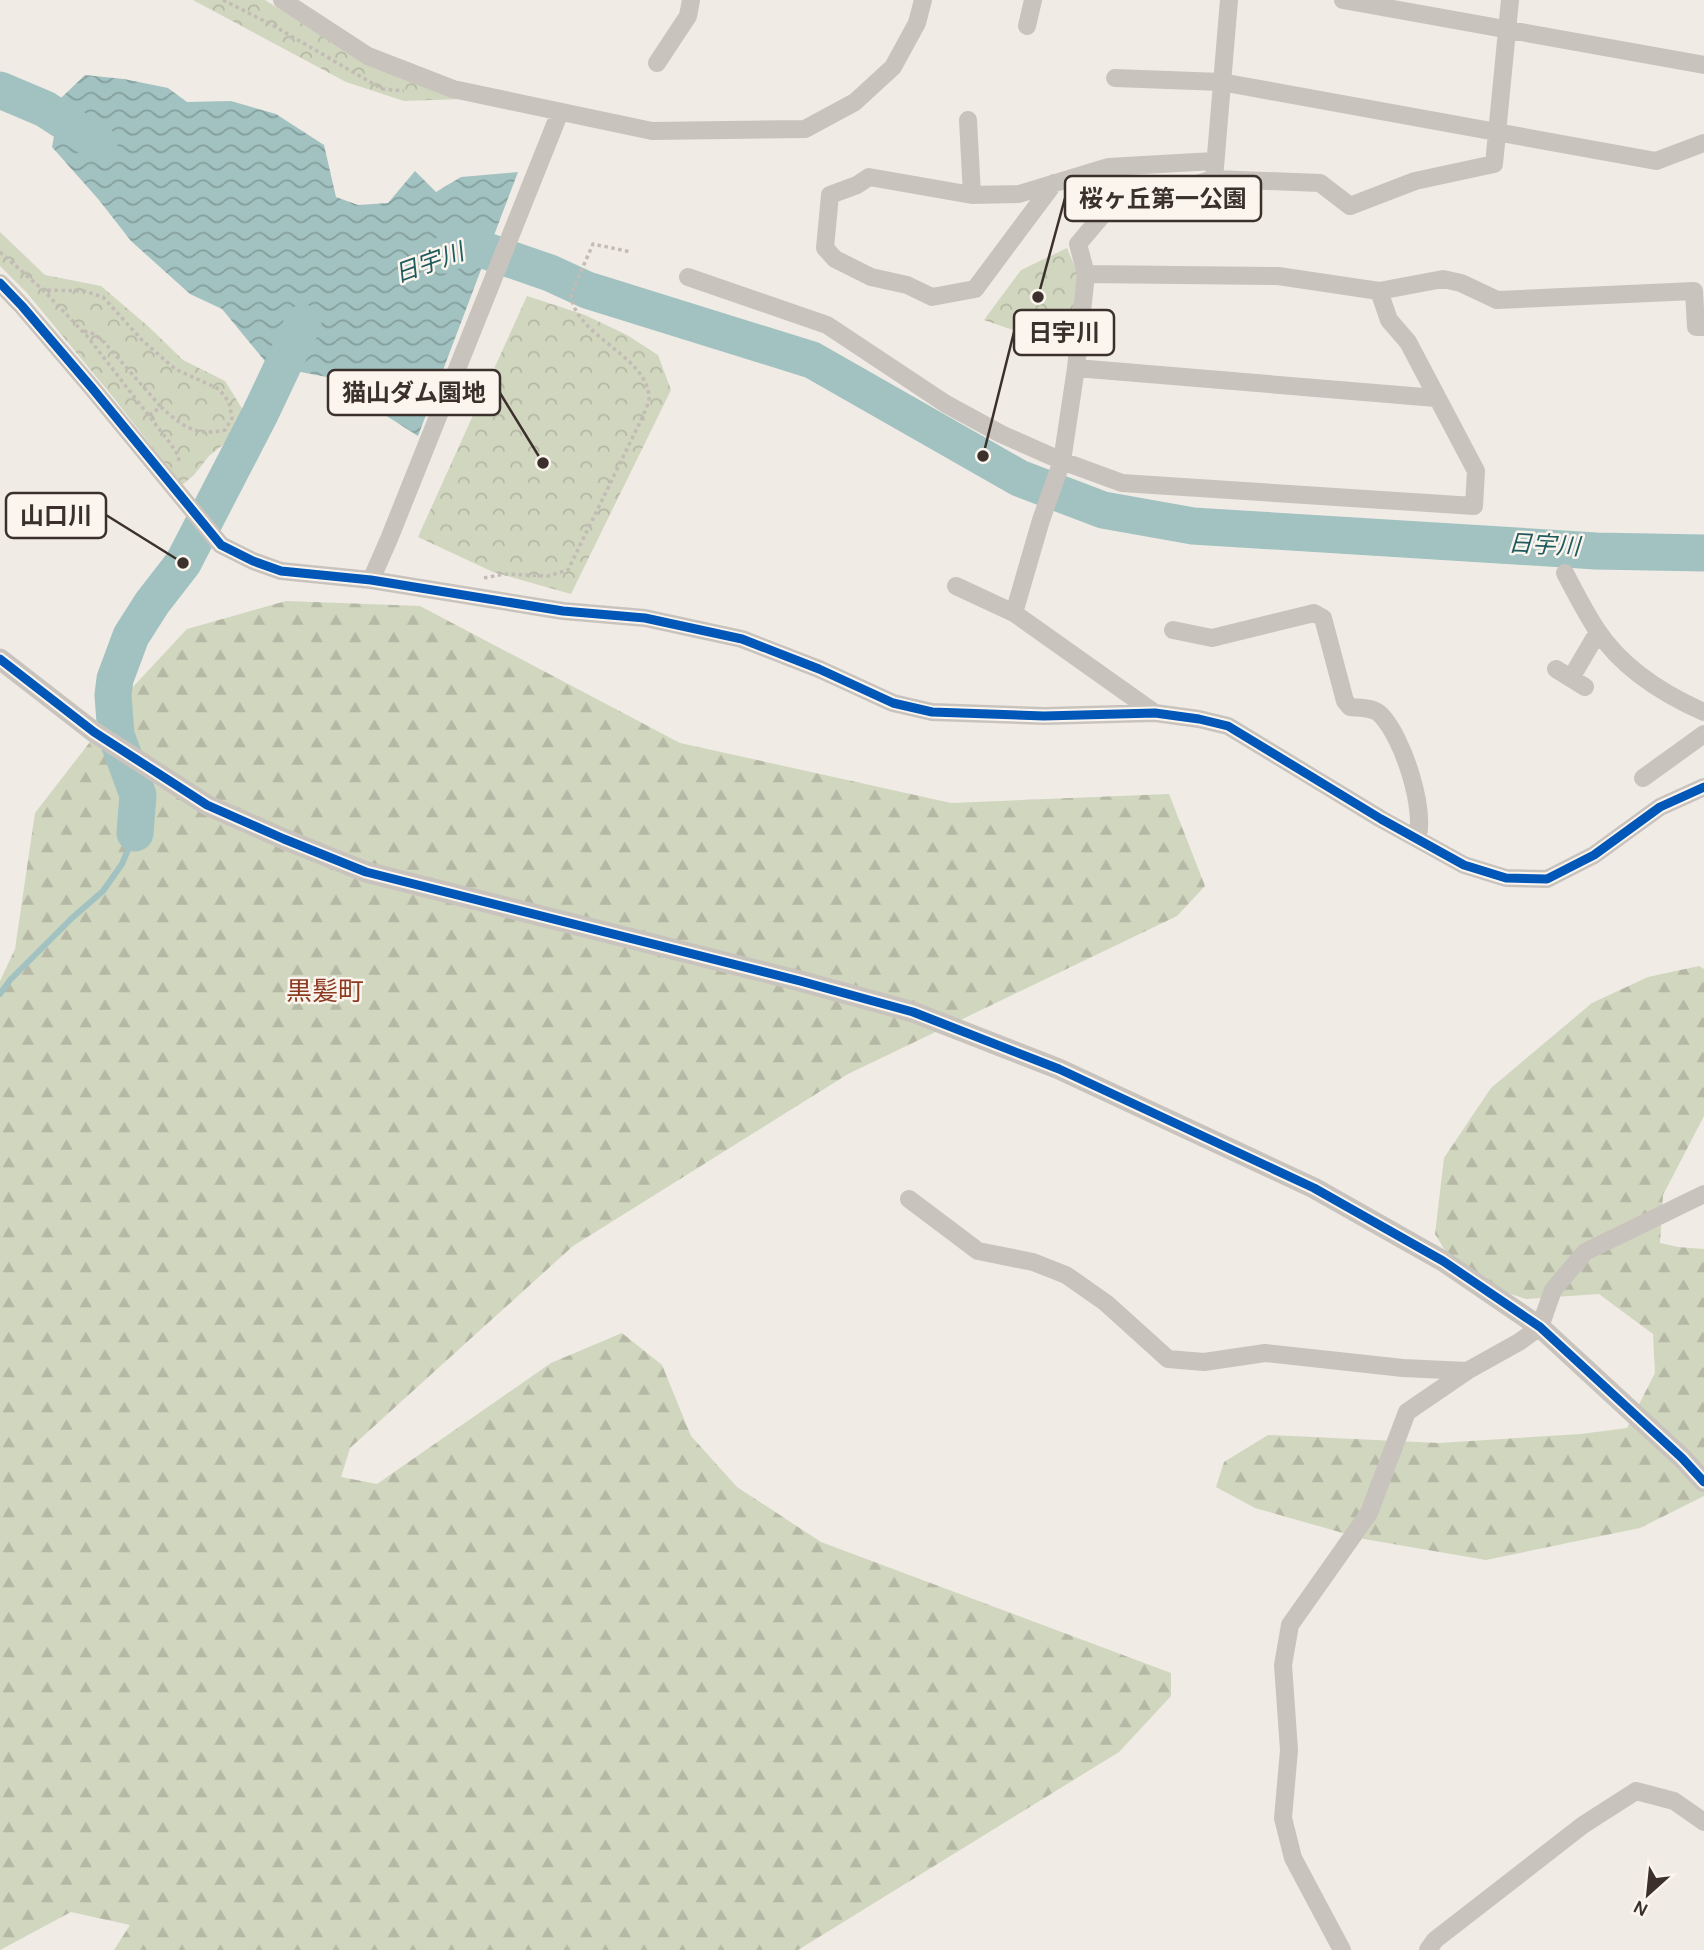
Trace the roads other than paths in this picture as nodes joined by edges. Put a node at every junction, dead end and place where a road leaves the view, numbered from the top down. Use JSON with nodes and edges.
{"nodes":[{"id":1,"x":282,"y":0,"type":"edge"},
{"id":2,"x":691,"y":0,"type":"edge"},
{"id":3,"x":923,"y":0,"type":"edge"},
{"id":4,"x":1033,"y":0,"type":"edge"},
{"id":5,"x":1229,"y":0,"type":"edge"},
{"id":6,"x":1343,"y":0,"type":"edge"},
{"id":7,"x":1510,"y":0,"type":"edge"},
{"id":8,"x":1027,"y":26,"type":"dead end"},
{"id":9,"x":1507,"y":30,"type":"junction"},
{"id":10,"x":657,"y":63,"type":"dead end"},
{"id":11,"x":1704,"y":65,"type":"edge"},
{"id":12,"x":1115,"y":78,"type":"dead end"},
{"id":13,"x":1221,"y":82,"type":"junction"},
{"id":14,"x":557,"y":119,"type":"junction"},
{"id":15,"x":968,"y":120,"type":"dead end"},
{"id":16,"x":1498,"y":131,"type":"junction"},
{"id":17,"x":1704,"y":143,"type":"edge"},
{"id":18,"x":1213,"y":161,"type":"junction"},
{"id":19,"x":1214,"y":179,"type":"junction"},
{"id":20,"x":1054,"y":183,"type":"junction"},
{"id":21,"x":972,"y":195,"type":"junction"},
{"id":22,"x":1086,"y":274,"type":"junction"},
{"id":23,"x":688,"y":277,"type":"dead end"},
{"id":24,"x":0,"y":284,"type":"edge"},
{"id":25,"x":1379,"y":291,"type":"junction"},
{"id":26,"x":1704,"y":327,"type":"edge"},
{"id":27,"x":1076,"y":368,"type":"junction"},
{"id":28,"x":1436,"y":398,"type":"junction"},
{"id":29,"x":1062,"y":461,"type":"junction"},
{"id":30,"x":1565,"y":573,"type":"dead end"},
{"id":31,"x":370,"y":580,"type":"junction"},
{"id":32,"x":956,"y":586,"type":"dead end"},
{"id":33,"x":1014,"y":612,"type":"junction"},
{"id":34,"x":1173,"y":630,"type":"dead end"},
{"id":35,"x":1598,"y":632,"type":"junction"},
{"id":36,"x":0,"y":659,"type":"edge"},
{"id":37,"x":1571,"y":678,"type":"dead end"},
{"id":38,"x":1702,"y":708,"type":"edge"},
{"id":39,"x":1155,"y":713,"type":"junction"},
{"id":40,"x":1704,"y":734,"type":"edge"},
{"id":41,"x":1643,"y":778,"type":"dead end"},
{"id":42,"x":1704,"y":786,"type":"edge"},
{"id":43,"x":1417,"y":839,"type":"junction"},
{"id":44,"x":1704,"y":1194,"type":"edge"},
{"id":45,"x":909,"y":1199,"type":"dead end"},
{"id":46,"x":1540,"y":1327,"type":"junction"},
{"id":47,"x":1467,"y":1371,"type":"junction"},
{"id":48,"x":1704,"y":1482,"type":"edge"},
{"id":49,"x":1704,"y":1822,"type":"edge"},
{"id":50,"x":1342,"y":1950,"type":"edge"},
{"id":51,"x":1428,"y":1950,"type":"edge"}],
"edges":[{"from":1,"to":14,"type":"street"},
{"from":2,"to":10,"type":"street"},
{"from":3,"to":14,"type":"street"},
{"from":4,"to":8,"type":"street"},
{"from":5,"to":13,"type":"street"},
{"from":6,"to":9,"type":"street"},
{"from":7,"to":9,"type":"street"},
{"from":9,"to":11,"type":"street"},
{"from":9,"to":16,"type":"street"},
{"from":12,"to":13,"type":"street"},
{"from":13,"to":16,"type":"street"},
{"from":13,"to":18,"type":"street"},
{"from":14,"to":31,"type":"street"},
{"from":15,"to":21,"type":"street"},
{"from":16,"to":17,"type":"street"},
{"from":16,"to":19,"type":"street"},
{"from":18,"to":19,"type":"street"},
{"from":18,"to":20,"type":"street"},
{"from":19,"to":22,"type":"street"},
{"from":20,"to":21,"type":"street"},
{"from":20,"to":21,"type":"street"},
{"from":22,"to":25,"type":"street"},
{"from":22,"to":27,"type":"street"},
{"from":23,"to":29,"type":"street"},
{"from":24,"to":31,"type":"street"},
{"from":25,"to":26,"type":"street"},
{"from":25,"to":28,"type":"street"},
{"from":27,"to":28,"type":"street"},
{"from":27,"to":29,"type":"street"},
{"from":28,"to":29,"type":"street"},
{"from":29,"to":33,"type":"street"},
{"from":30,"to":35,"type":"street"},
{"from":31,"to":39,"type":"street"},
{"from":32,"to":33,"type":"street"},
{"from":33,"to":39,"type":"street"},
{"from":34,"to":43,"type":"street"},
{"from":35,"to":37,"type":"street"},
{"from":35,"to":38,"type":"street"},
{"from":36,"to":46,"type":"street"},
{"from":39,"to":43,"type":"street"},
{"from":40,"to":41,"type":"street"},
{"from":42,"to":43,"type":"street"},
{"from":44,"to":46,"type":"street"},
{"from":45,"to":47,"type":"street"},
{"from":46,"to":47,"type":"street"},
{"from":46,"to":48,"type":"street"},
{"from":47,"to":50,"type":"street"},
{"from":49,"to":51,"type":"street"}]}
